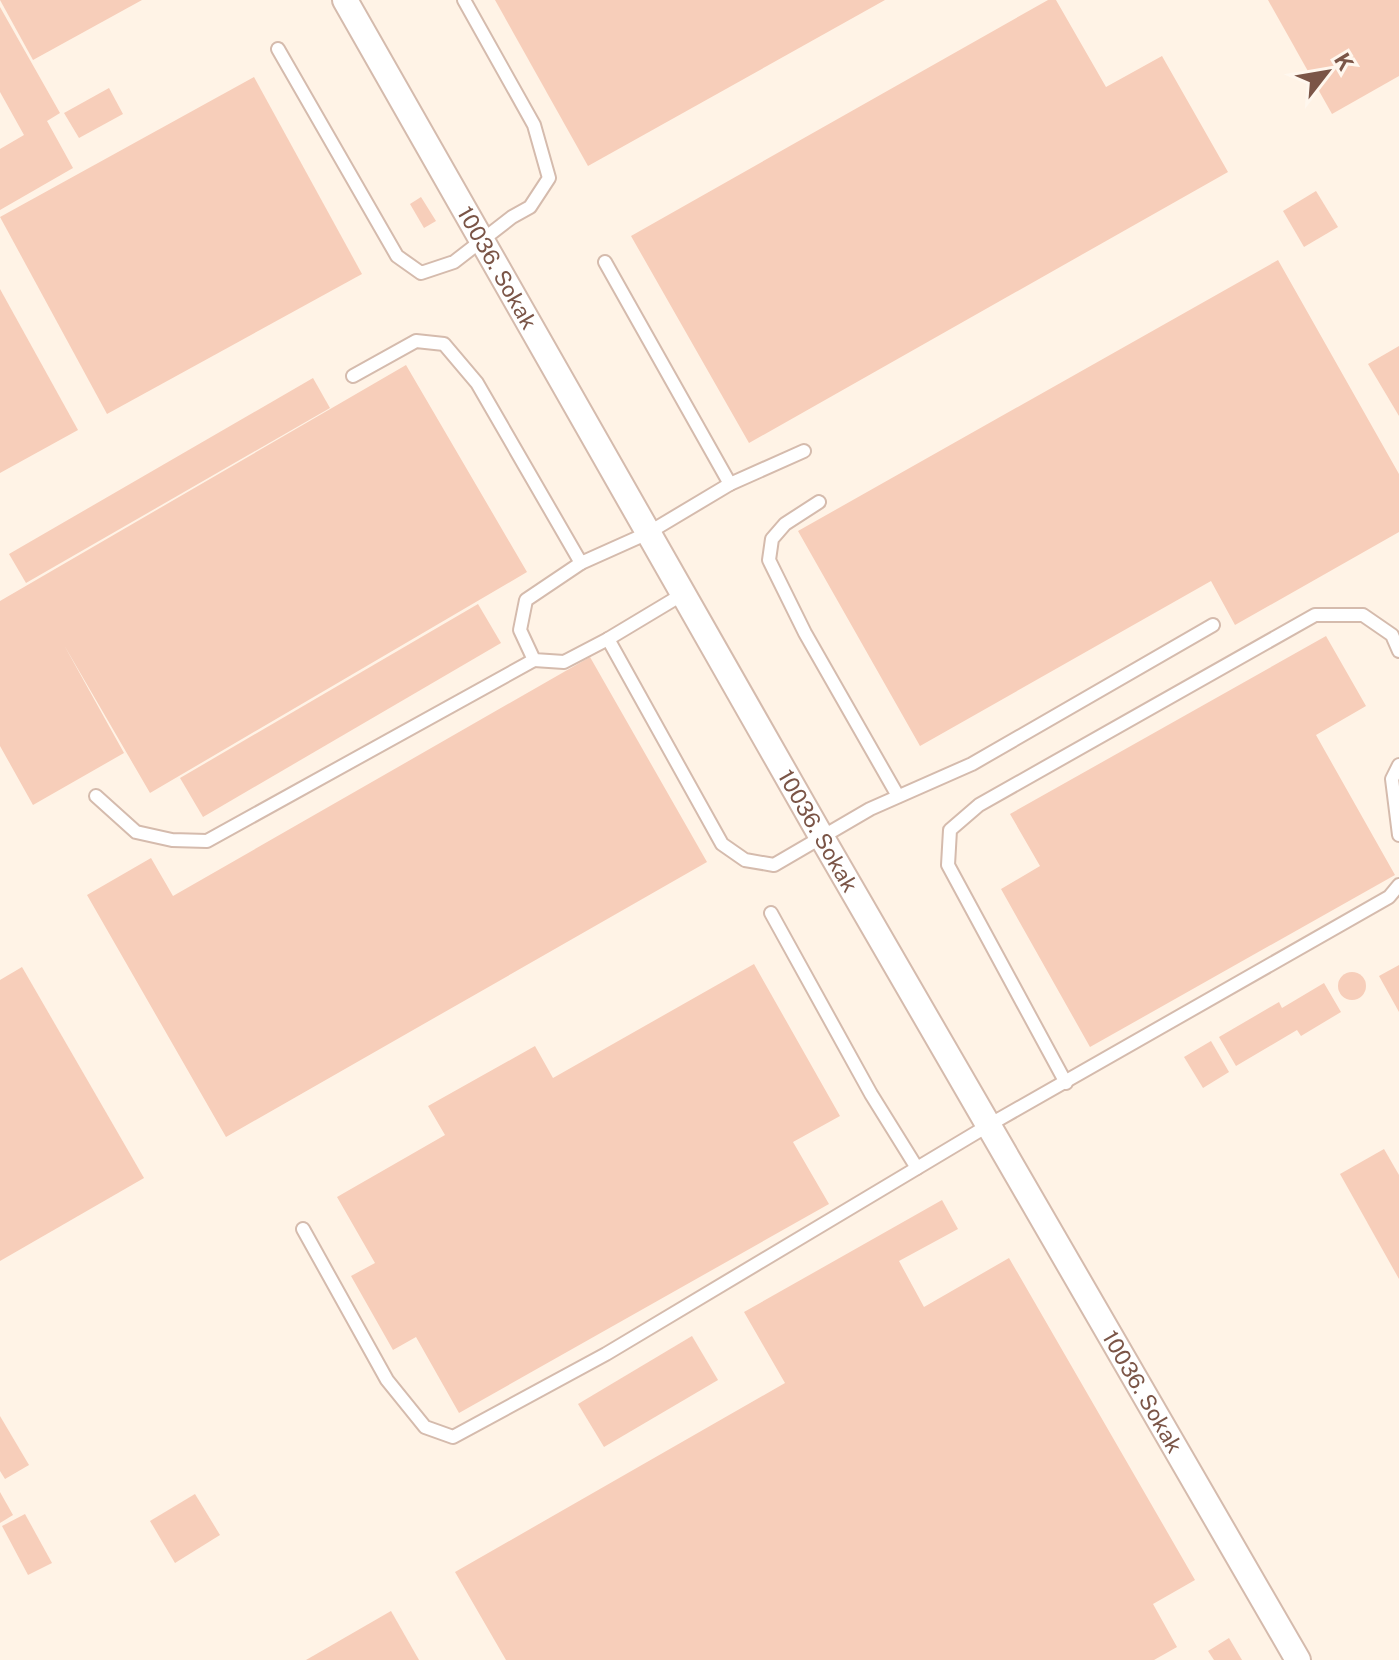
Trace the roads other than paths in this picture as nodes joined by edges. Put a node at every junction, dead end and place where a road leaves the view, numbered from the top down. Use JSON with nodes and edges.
{"nodes":[{"id":1,"x":345,"y":0,"type":"edge"},
{"id":2,"x":464,"y":0,"type":"edge"},
{"id":3,"x":278,"y":49,"type":"dead end"},
{"id":4,"x":482,"y":241,"type":"junction"},
{"id":5,"x":605,"y":262,"type":"dead end"},
{"id":6,"x":353,"y":376,"type":"dead end"},
{"id":7,"x":804,"y":451,"type":"dead end"},
{"id":8,"x":730,"y":484,"type":"junction"},
{"id":9,"x":819,"y":502,"type":"dead end"},
{"id":10,"x":648,"y":533,"type":"junction"},
{"id":11,"x":581,"y":563,"type":"junction"},
{"id":12,"x":683,"y":594,"type":"junction"},
{"id":13,"x":1213,"y":625,"type":"dead end"},
{"id":14,"x":608,"y":639,"type":"junction"},
{"id":15,"x":1399,"y":651,"type":"edge"},
{"id":16,"x":534,"y":660,"type":"junction"},
{"id":17,"x":1399,"y":765,"type":"edge"},
{"id":18,"x":96,"y":796,"type":"dead end"},
{"id":19,"x":898,"y":796,"type":"junction"},
{"id":20,"x":1399,"y":835,"type":"edge"},
{"id":21,"x":821,"y":836,"type":"junction"},
{"id":22,"x":1399,"y":885,"type":"edge"},
{"id":23,"x":771,"y":913,"type":"dead end"},
{"id":24,"x":1066,"y":1083,"type":"junction"},
{"id":25,"x":989,"y":1125,"type":"junction"},
{"id":26,"x":917,"y":1168,"type":"junction"},
{"id":27,"x":303,"y":1229,"type":"dead end"},
{"id":28,"x":1298,"y":1660,"type":"edge"}],
"edges":[{"from":1,"to":4,"type":"street","name":"10036. Sokak"},
{"from":2,"to":4,"type":"lane"},
{"from":3,"to":4,"type":"lane"},
{"from":4,"to":10,"type":"street","name":"10036. Sokak"},
{"from":5,"to":8,"type":"lane"},
{"from":6,"to":11,"type":"lane"},
{"from":7,"to":8,"type":"lane"},
{"from":8,"to":10,"type":"lane"},
{"from":9,"to":19,"type":"lane"},
{"from":10,"to":11,"type":"lane"},
{"from":10,"to":12,"type":"street","name":"10036. Sokak"},
{"from":11,"to":16,"type":"lane"},
{"from":12,"to":14,"type":"lane"},
{"from":12,"to":21,"type":"street","name":"10036. Sokak"},
{"from":13,"to":19,"type":"lane"},
{"from":14,"to":16,"type":"lane"},
{"from":14,"to":21,"type":"lane"},
{"from":15,"to":24,"type":"lane"},
{"from":16,"to":18,"type":"lane"},
{"from":17,"to":20,"type":"lane"},
{"from":19,"to":21,"type":"lane"},
{"from":21,"to":25,"type":"street","name":"10036. Sokak"},
{"from":22,"to":24,"type":"lane"},
{"from":23,"to":26,"type":"lane"},
{"from":24,"to":25,"type":"lane"},
{"from":25,"to":26,"type":"lane"},
{"from":25,"to":28,"type":"street","name":"10036. Sokak"},
{"from":26,"to":27,"type":"lane"}]}
